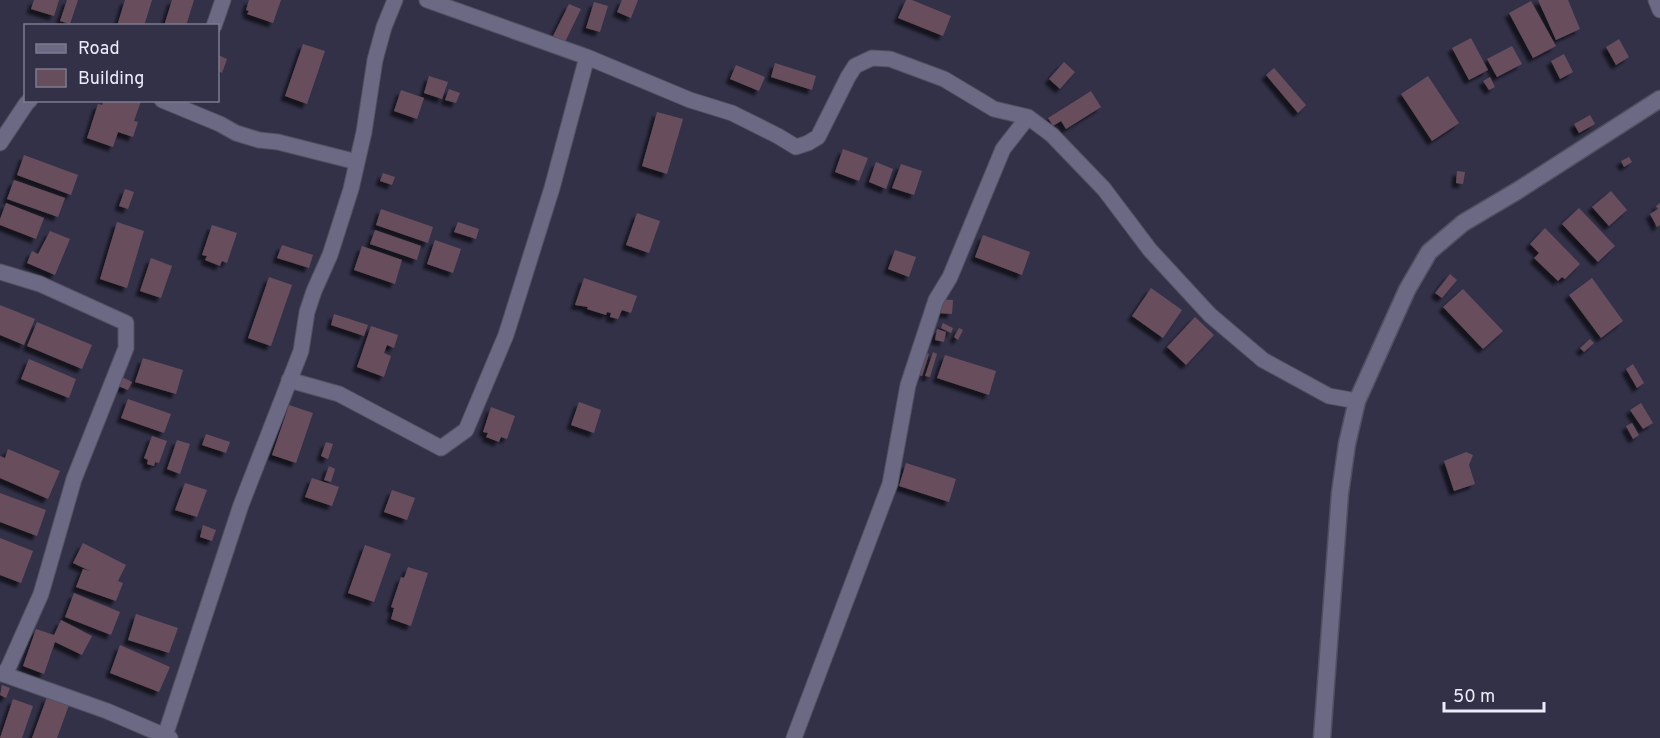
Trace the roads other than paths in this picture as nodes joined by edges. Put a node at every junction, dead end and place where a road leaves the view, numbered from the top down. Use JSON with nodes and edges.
{"nodes":[{"id":1,"x":223,"y":0,"type":"edge"},
{"id":2,"x":395,"y":0,"type":"edge"},
{"id":3,"x":427,"y":0,"type":"edge"},
{"id":4,"x":1656,"y":0,"type":"edge"},
{"id":5,"x":1660,"y":10,"type":"edge"},
{"id":6,"x":215,"y":24,"type":"edge"},
{"id":7,"x":587,"y":57,"type":"junction"},
{"id":8,"x":1660,"y":99,"type":"edge"},
{"id":9,"x":28,"y":102,"type":"edge"},
{"id":10,"x":172,"y":102,"type":"edge"},
{"id":11,"x":187,"y":105,"type":"edge"},
{"id":12,"x":1028,"y":117,"type":"junction"},
{"id":13,"x":0,"y":143,"type":"edge"},
{"id":14,"x":357,"y":162,"type":"junction"},
{"id":15,"x":0,"y":272,"type":"edge"},
{"id":16,"x":289,"y":380,"type":"junction"},
{"id":17,"x":1356,"y":401,"type":"junction"},
{"id":18,"x":3,"y":674,"type":"edge"},
{"id":19,"x":167,"y":737,"type":"edge"},
{"id":20,"x":794,"y":738,"type":"edge"},
{"id":21,"x":1322,"y":738,"type":"edge"}],
"edges":[{"from":1,"to":6,"type":"street"},
{"from":2,"to":14,"type":"street"},
{"from":3,"to":7,"type":"street"},
{"from":4,"to":5,"type":"street"},
{"from":7,"to":12,"type":"street"},
{"from":7,"to":16,"type":"street"},
{"from":8,"to":17,"type":"street"},
{"from":9,"to":13,"type":"street"},
{"from":10,"to":11,"type":"street"},
{"from":11,"to":14,"type":"street"},
{"from":12,"to":17,"type":"street"},
{"from":12,"to":20,"type":"street"},
{"from":14,"to":16,"type":"street"},
{"from":15,"to":18,"type":"street"},
{"from":16,"to":19,"type":"street"},
{"from":17,"to":21,"type":"street"},
{"from":18,"to":19,"type":"street"}]}
